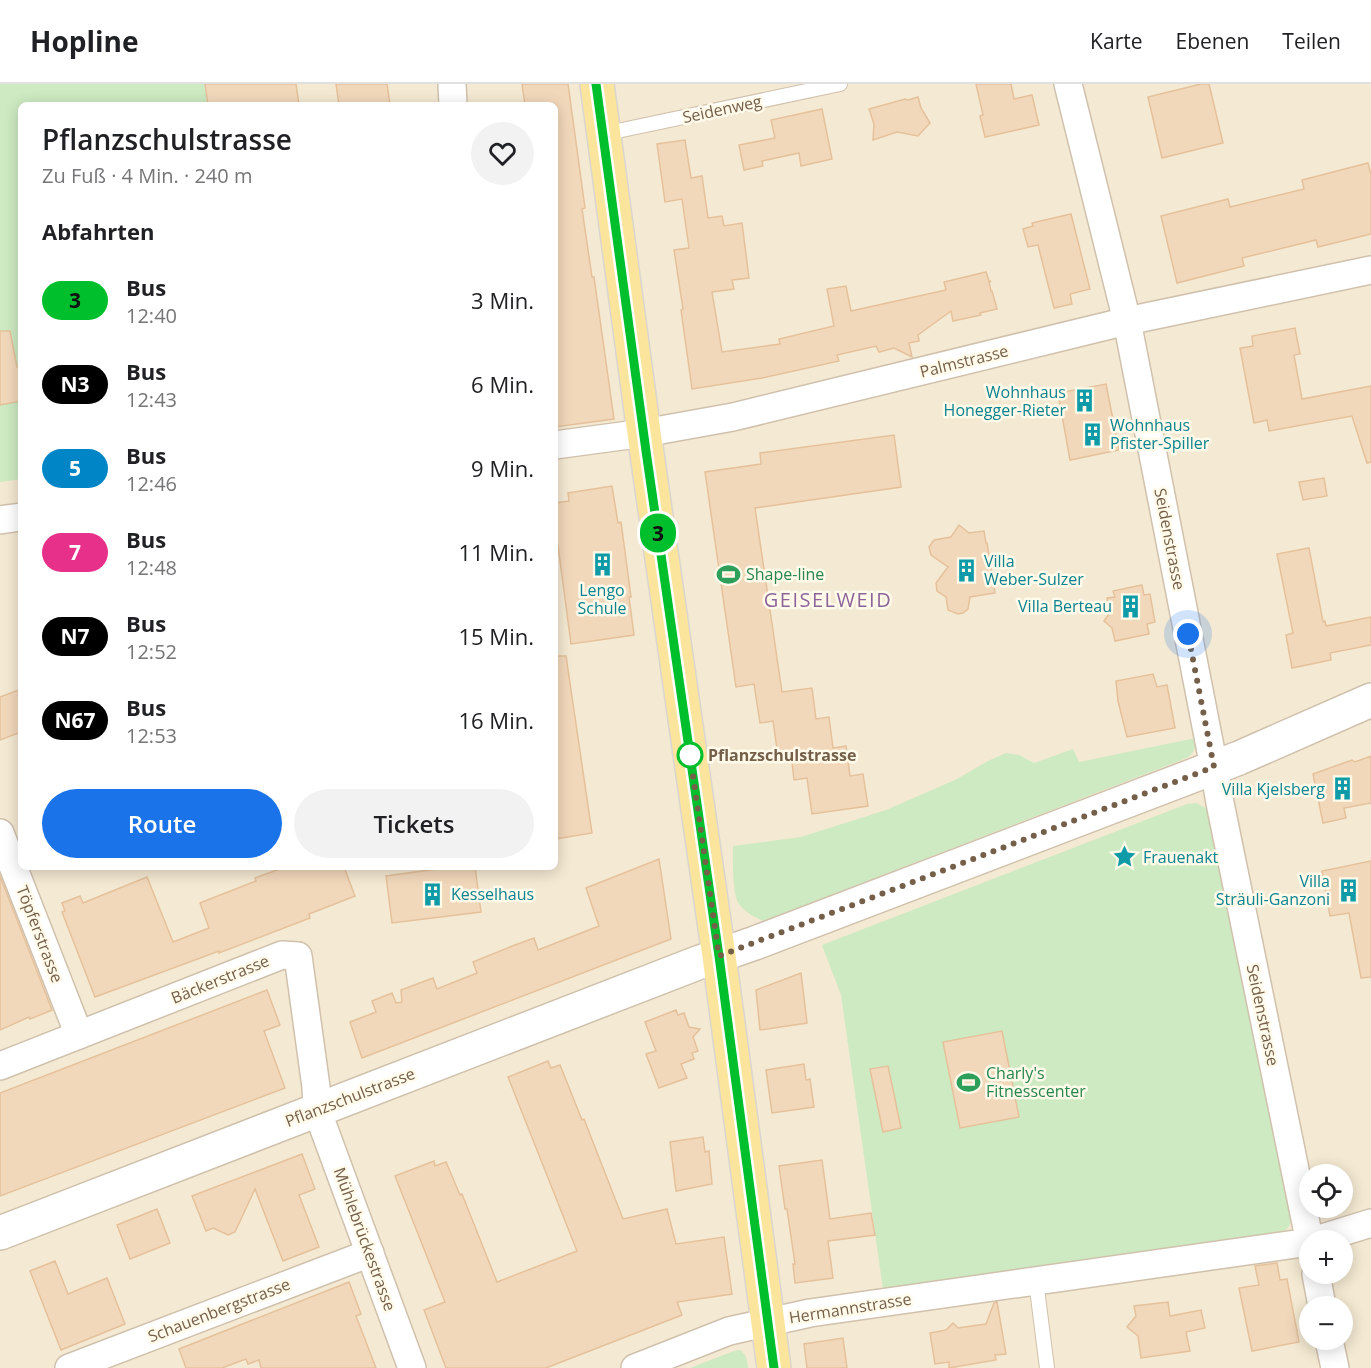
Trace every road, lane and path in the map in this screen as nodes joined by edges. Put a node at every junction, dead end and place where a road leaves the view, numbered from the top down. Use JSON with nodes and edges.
{"nodes":[{"id":1,"x":452,"y":84,"type":"edge"},
{"id":2,"x":597,"y":84,"type":"edge"},
{"id":3,"x":840,"y":84,"type":"edge"},
{"id":4,"x":1068,"y":84,"type":"edge"},
{"id":5,"x":453,"y":102,"type":"edge"},
{"id":6,"x":603,"y":134,"type":"junction"},
{"id":7,"x":1371,"y":270,"type":"edge"},
{"id":8,"x":1127,"y":321,"type":"junction"},
{"id":9,"x":644,"y":433,"type":"junction"},
{"id":10,"x":558,"y":445,"type":"edge"},
{"id":11,"x":18,"y":517,"type":"edge"},
{"id":12,"x":0,"y":520,"type":"edge"},
{"id":13,"x":1371,"y":700,"type":"edge"},
{"id":14,"x":1214,"y":767,"type":"junction"},
{"id":15,"x":0,"y":833,"type":"edge"},
{"id":16,"x":719,"y":956,"type":"junction"},
{"id":17,"x":79,"y":1035,"type":"junction"},
{"id":18,"x":0,"y":1066,"type":"edge"},
{"id":19,"x":317,"y":1110,"type":"junction"},
{"id":20,"x":1371,"y":1223,"type":"edge"},
{"id":21,"x":1307,"y":1230,"type":"edge"},
{"id":22,"x":1348,"y":1230,"type":"edge"},
{"id":23,"x":0,"y":1233,"type":"edge"},
{"id":24,"x":1299,"y":1245,"type":"edge"},
{"id":25,"x":370,"y":1253,"type":"junction"},
{"id":26,"x":1036,"y":1281,"type":"junction"},
{"id":27,"x":768,"y":1323,"type":"junction"},
{"id":28,"x":1331,"y":1350,"type":"edge"},
{"id":29,"x":69,"y":1368,"type":"edge"},
{"id":30,"x":412,"y":1368,"type":"edge"},
{"id":31,"x":635,"y":1368,"type":"edge"},
{"id":32,"x":774,"y":1368,"type":"edge"},
{"id":33,"x":1047,"y":1368,"type":"edge"},
{"id":34,"x":1335,"y":1368,"type":"edge"}],
"edges":[{"from":1,"to":5,"type":"street"},
{"from":2,"to":6,"type":"main road"},
{"from":3,"to":6,"type":"lane","name":"Seidenweg"},
{"from":4,"to":8,"type":"street","name":"Seidenstrasse"},
{"from":6,"to":9,"type":"main road"},
{"from":7,"to":8,"type":"street","name":"Palmstrasse"},
{"from":8,"to":9,"type":"street","name":"Palmstrasse"},
{"from":8,"to":14,"type":"street","name":"Seidenstrasse"},
{"from":9,"to":10,"type":"street","name":"Palmstrasse"},
{"from":9,"to":16,"type":"main road"},
{"from":11,"to":12,"type":"street"},
{"from":13,"to":14,"type":"street","name":"Pflanzschulstrasse"},
{"from":14,"to":16,"type":"street","name":"Pflanzschulstrasse"},
{"from":14,"to":21,"type":"street","name":"Seidenstrasse"},
{"from":15,"to":17,"type":"street","name":"Töpferstrasse"},
{"from":16,"to":19,"type":"street","name":"Pflanzschulstrasse"},
{"from":16,"to":27,"type":"main road"},
{"from":17,"to":18,"type":"street","name":"Bäckerstrasse"},
{"from":17,"to":19,"type":"street","name":"Bäckerstrasse"},
{"from":19,"to":23,"type":"street","name":"Pflanzschulstrasse"},
{"from":19,"to":25,"type":"street","name":"Mühlebrückestrasse"},
{"from":20,"to":22,"type":"street"},
{"from":24,"to":26,"type":"street","name":"Hermannstrasse"},
{"from":25,"to":29,"type":"street","name":"Schauenbergstrasse"},
{"from":25,"to":30,"type":"street","name":"Mühlebrückestrasse"},
{"from":26,"to":27,"type":"street","name":"Hermannstrasse"},
{"from":26,"to":33,"type":"lane"},
{"from":27,"to":31,"type":"street","name":"Hermannstrasse"},
{"from":27,"to":32,"type":"main road"},
{"from":28,"to":34,"type":"street"}]}
